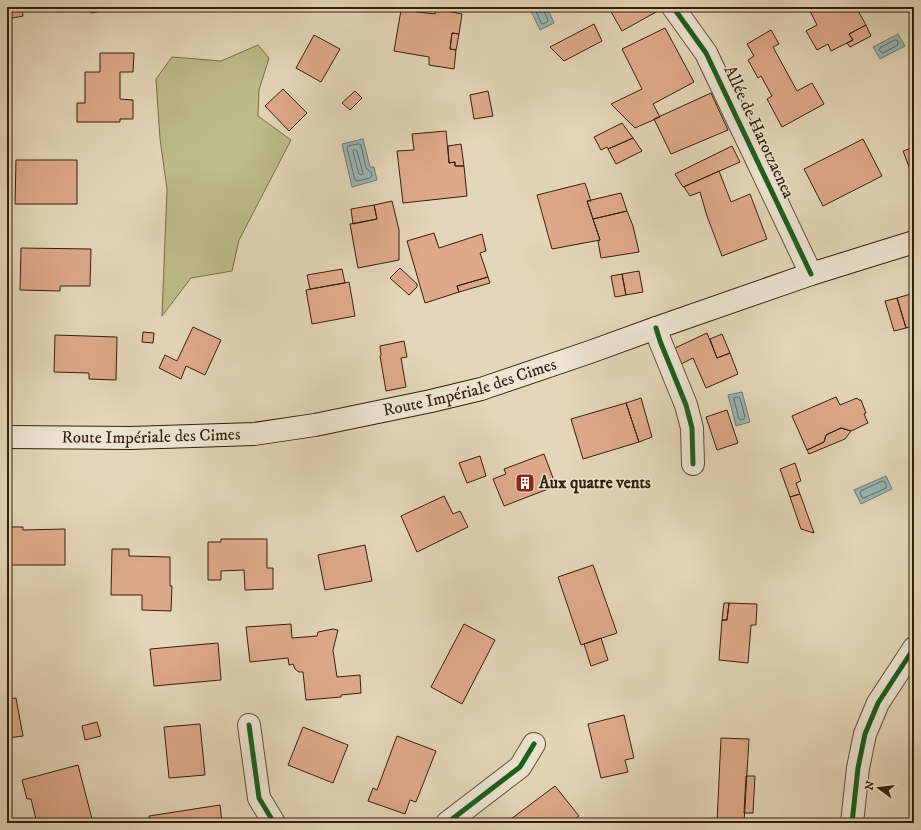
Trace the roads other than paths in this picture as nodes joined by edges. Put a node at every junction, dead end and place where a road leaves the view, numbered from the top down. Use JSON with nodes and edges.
{"nodes":[{"id":1,"x":673,"y":7,"type":"edge"},
{"id":2,"x":914,"y":242,"type":"edge"},
{"id":3,"x":811,"y":274,"type":"junction"},
{"id":4,"x":656,"y":328,"type":"junction"},
{"id":5,"x":7,"y":437,"type":"edge"},
{"id":6,"x":693,"y":464,"type":"dead end"},
{"id":7,"x":914,"y":648,"type":"edge"},
{"id":8,"x":249,"y":725,"type":"dead end"},
{"id":9,"x":534,"y":744,"type":"dead end"},
{"id":10,"x":274,"y":823,"type":"edge"},
{"id":11,"x":447,"y":823,"type":"edge"},
{"id":12,"x":852,"y":823,"type":"edge"}],
"edges":[{"from":1,"to":3,"type":"main road","name":"Allée de Harotzaenea"},
{"from":2,"to":3,"type":"main road","name":"Route Impériale des Cimes"},
{"from":3,"to":4,"type":"main road","name":"Route Impériale des Cimes"},
{"from":4,"to":5,"type":"main road","name":"Route Impériale des Cimes"},
{"from":4,"to":6,"type":"main road"},
{"from":7,"to":12,"type":"main road"},
{"from":8,"to":10,"type":"main road"},
{"from":9,"to":11,"type":"main road"}]}
